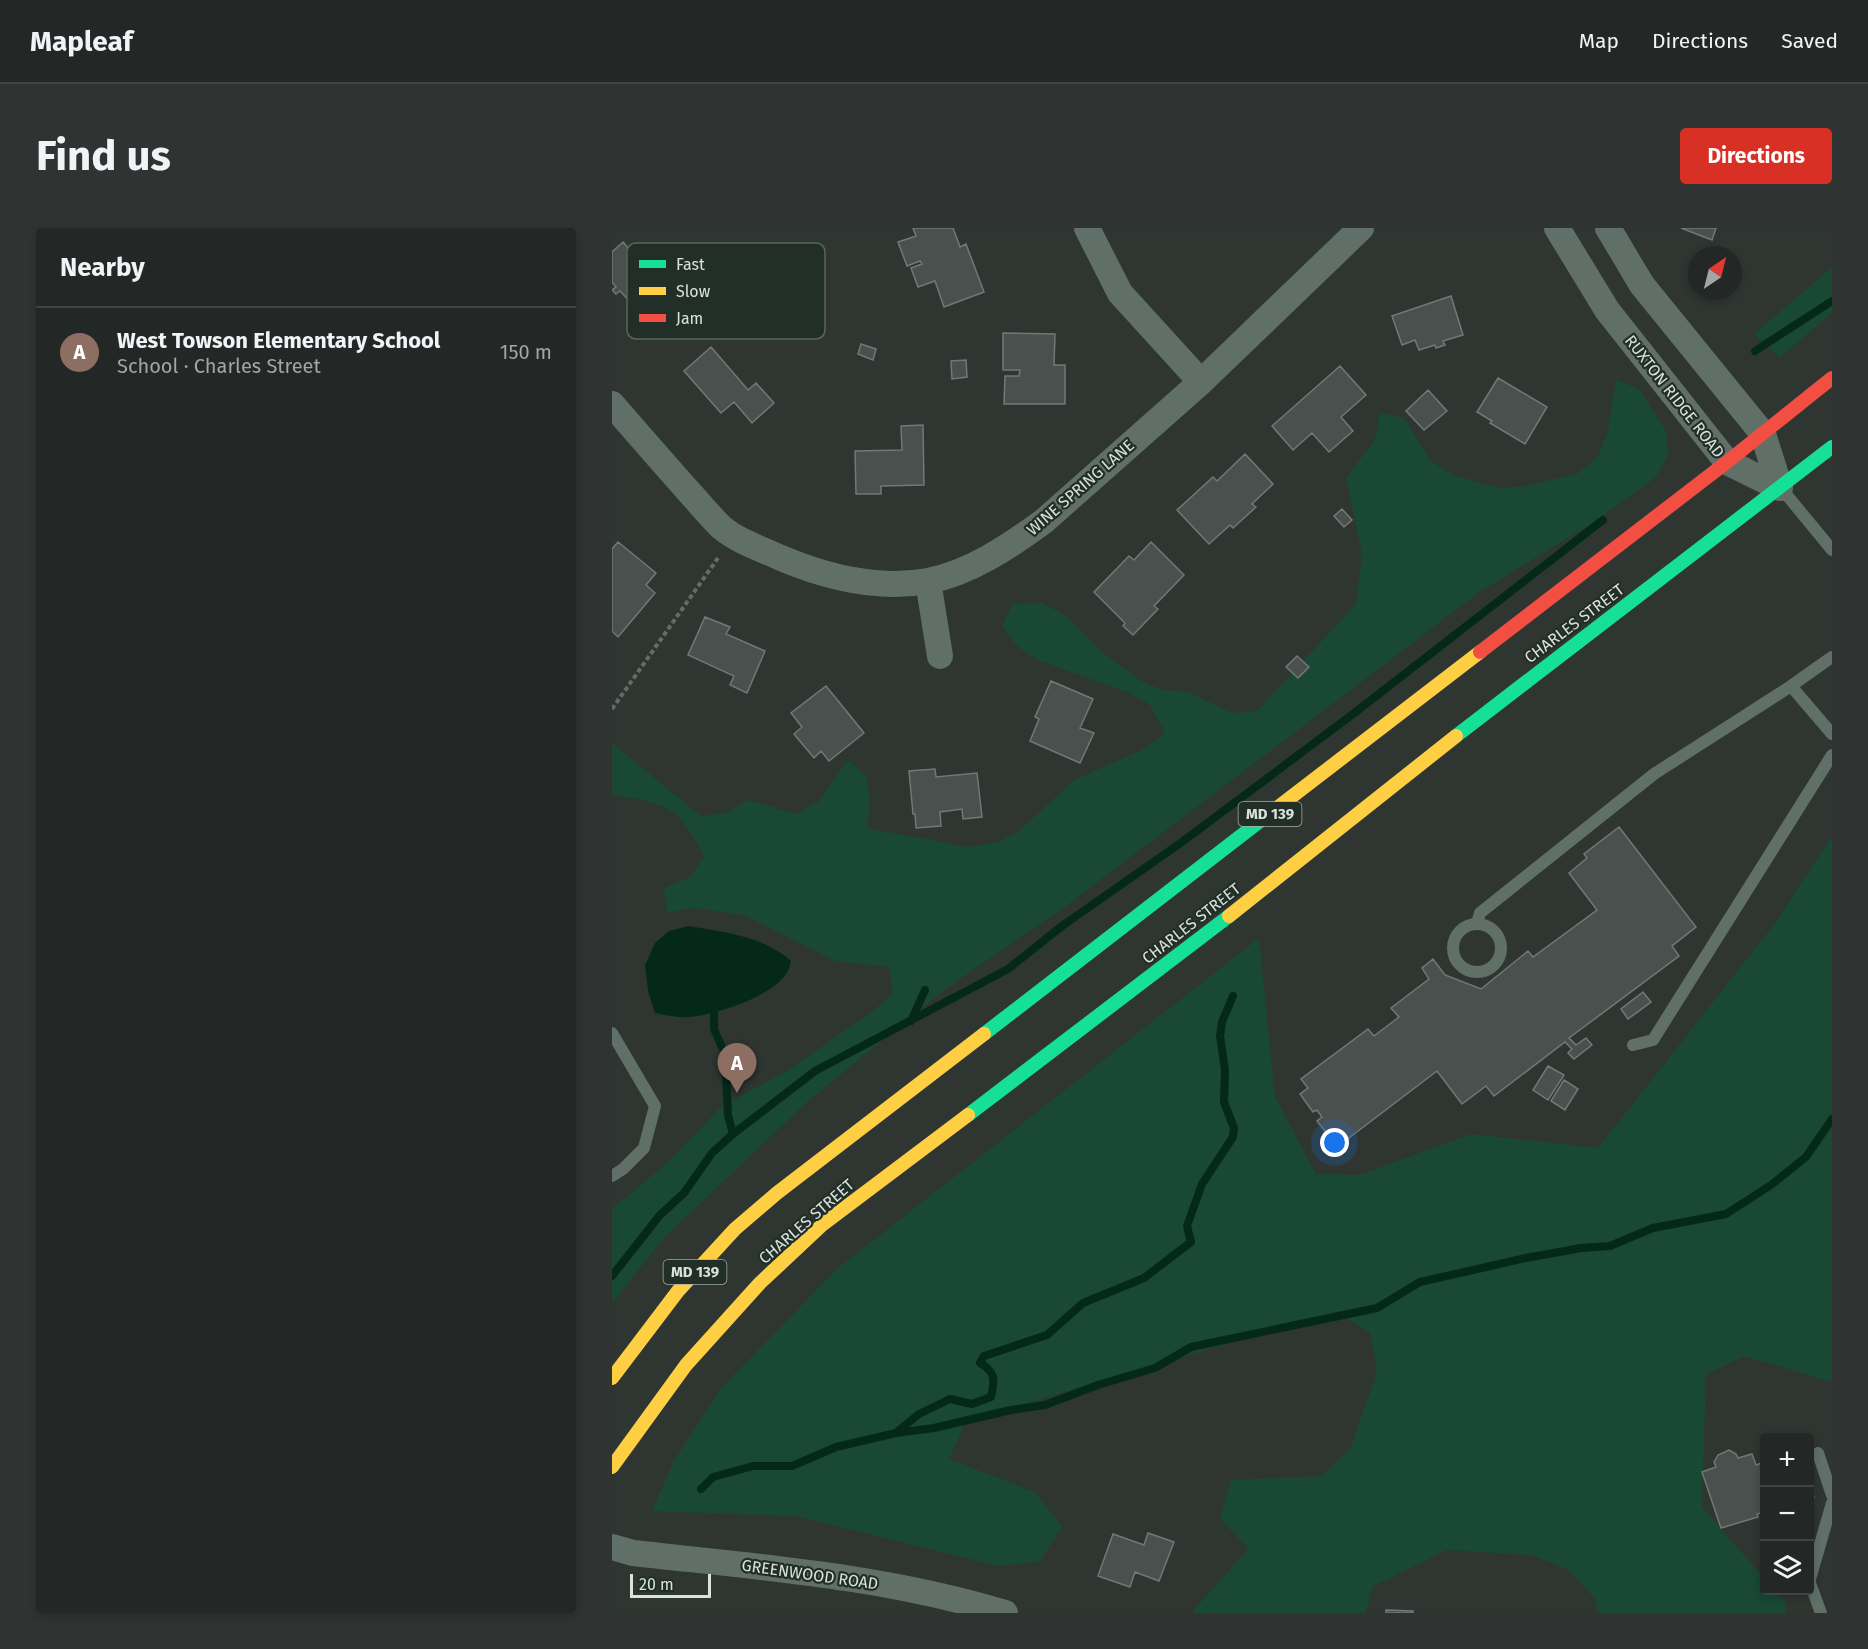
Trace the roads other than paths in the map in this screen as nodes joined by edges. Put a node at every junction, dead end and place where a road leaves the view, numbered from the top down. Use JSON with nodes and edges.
{"nodes":[{"id":1,"x":1087,"y":228,"type":"edge"},
{"id":2,"x":1361,"y":228,"type":"edge"},
{"id":3,"x":1557,"y":228,"type":"edge"},
{"id":4,"x":1608,"y":228,"type":"edge"},
{"id":5,"x":1832,"y":378,"type":"edge"},
{"id":6,"x":1201,"y":382,"type":"junction"},
{"id":7,"x":612,"y":404,"type":"edge"},
{"id":8,"x":1762,"y":434,"type":"junction"},
{"id":9,"x":1832,"y":447,"type":"edge"},
{"id":10,"x":1727,"y":462,"type":"junction"},
{"id":11,"x":1780,"y":488,"type":"junction"},
{"id":12,"x":1832,"y":550,"type":"edge"},
{"id":13,"x":928,"y":581,"type":"junction"},
{"id":14,"x":940,"y":656,"type":"dead end"},
{"id":15,"x":1832,"y":657,"type":"edge"},
{"id":16,"x":1791,"y":686,"type":"junction"},
{"id":17,"x":1832,"y":734,"type":"edge"},
{"id":18,"x":1832,"y":755,"type":"edge"},
{"id":19,"x":1477,"y":923,"type":"junction"},
{"id":20,"x":612,"y":1033,"type":"edge"},
{"id":21,"x":1633,"y":1045,"type":"dead end"},
{"id":22,"x":612,"y":1176,"type":"edge"},
{"id":23,"x":612,"y":1378,"type":"edge"},
{"id":24,"x":1818,"y":1453,"type":"dead end"},
{"id":25,"x":612,"y":1467,"type":"edge"},
{"id":26,"x":1832,"y":1494,"type":"edge"},
{"id":27,"x":1832,"y":1503,"type":"edge"},
{"id":28,"x":612,"y":1547,"type":"edge"},
{"id":29,"x":1814,"y":1564,"type":"edge"},
{"id":30,"x":1814,"y":1594,"type":"edge"},
{"id":31,"x":1005,"y":1613,"type":"edge"},
{"id":32,"x":1821,"y":1613,"type":"edge"}],
"edges":[{"from":1,"to":6,"type":"street"},
{"from":2,"to":6,"type":"street","name":"WINE SPRING LANE"},
{"from":3,"to":10,"type":"street","name":"RUXTON RIDGE ROAD"},
{"from":4,"to":8,"type":"street"},
{"from":5,"to":8,"type":"main road","name":"CHARLES STREET","number":"MD 139"},
{"from":6,"to":13,"type":"street","name":"WINE SPRING LANE"},
{"from":7,"to":13,"type":"street","name":"WINE SPRING LANE"},
{"from":8,"to":10,"type":"main road","name":"CHARLES STREET","number":"MD 139"},
{"from":8,"to":11,"type":"street"},
{"from":9,"to":11,"type":"main road","name":"CHARLES STREET","number":"MD 139"},
{"from":10,"to":11,"type":"street","name":"RUXTON RIDGE ROAD"},
{"from":10,"to":23,"type":"main road","name":"CHARLES STREET","number":"MD 139"},
{"from":11,"to":12,"type":"lane"},
{"from":11,"to":25,"type":"main road","name":"CHARLES STREET","number":"MD 139"},
{"from":13,"to":14,"type":"street"},
{"from":15,"to":16,"type":"lane"},
{"from":16,"to":17,"type":"lane"},
{"from":16,"to":19,"type":"lane"},
{"from":18,"to":21,"type":"lane"},
{"from":19,"to":19,"type":"lane"},
{"from":20,"to":22,"type":"lane"},
{"from":24,"to":26,"type":"lane"},
{"from":27,"to":29,"type":"lane"},
{"from":28,"to":31,"type":"street","name":"GREENWOOD ROAD"},
{"from":30,"to":32,"type":"lane"}]}
